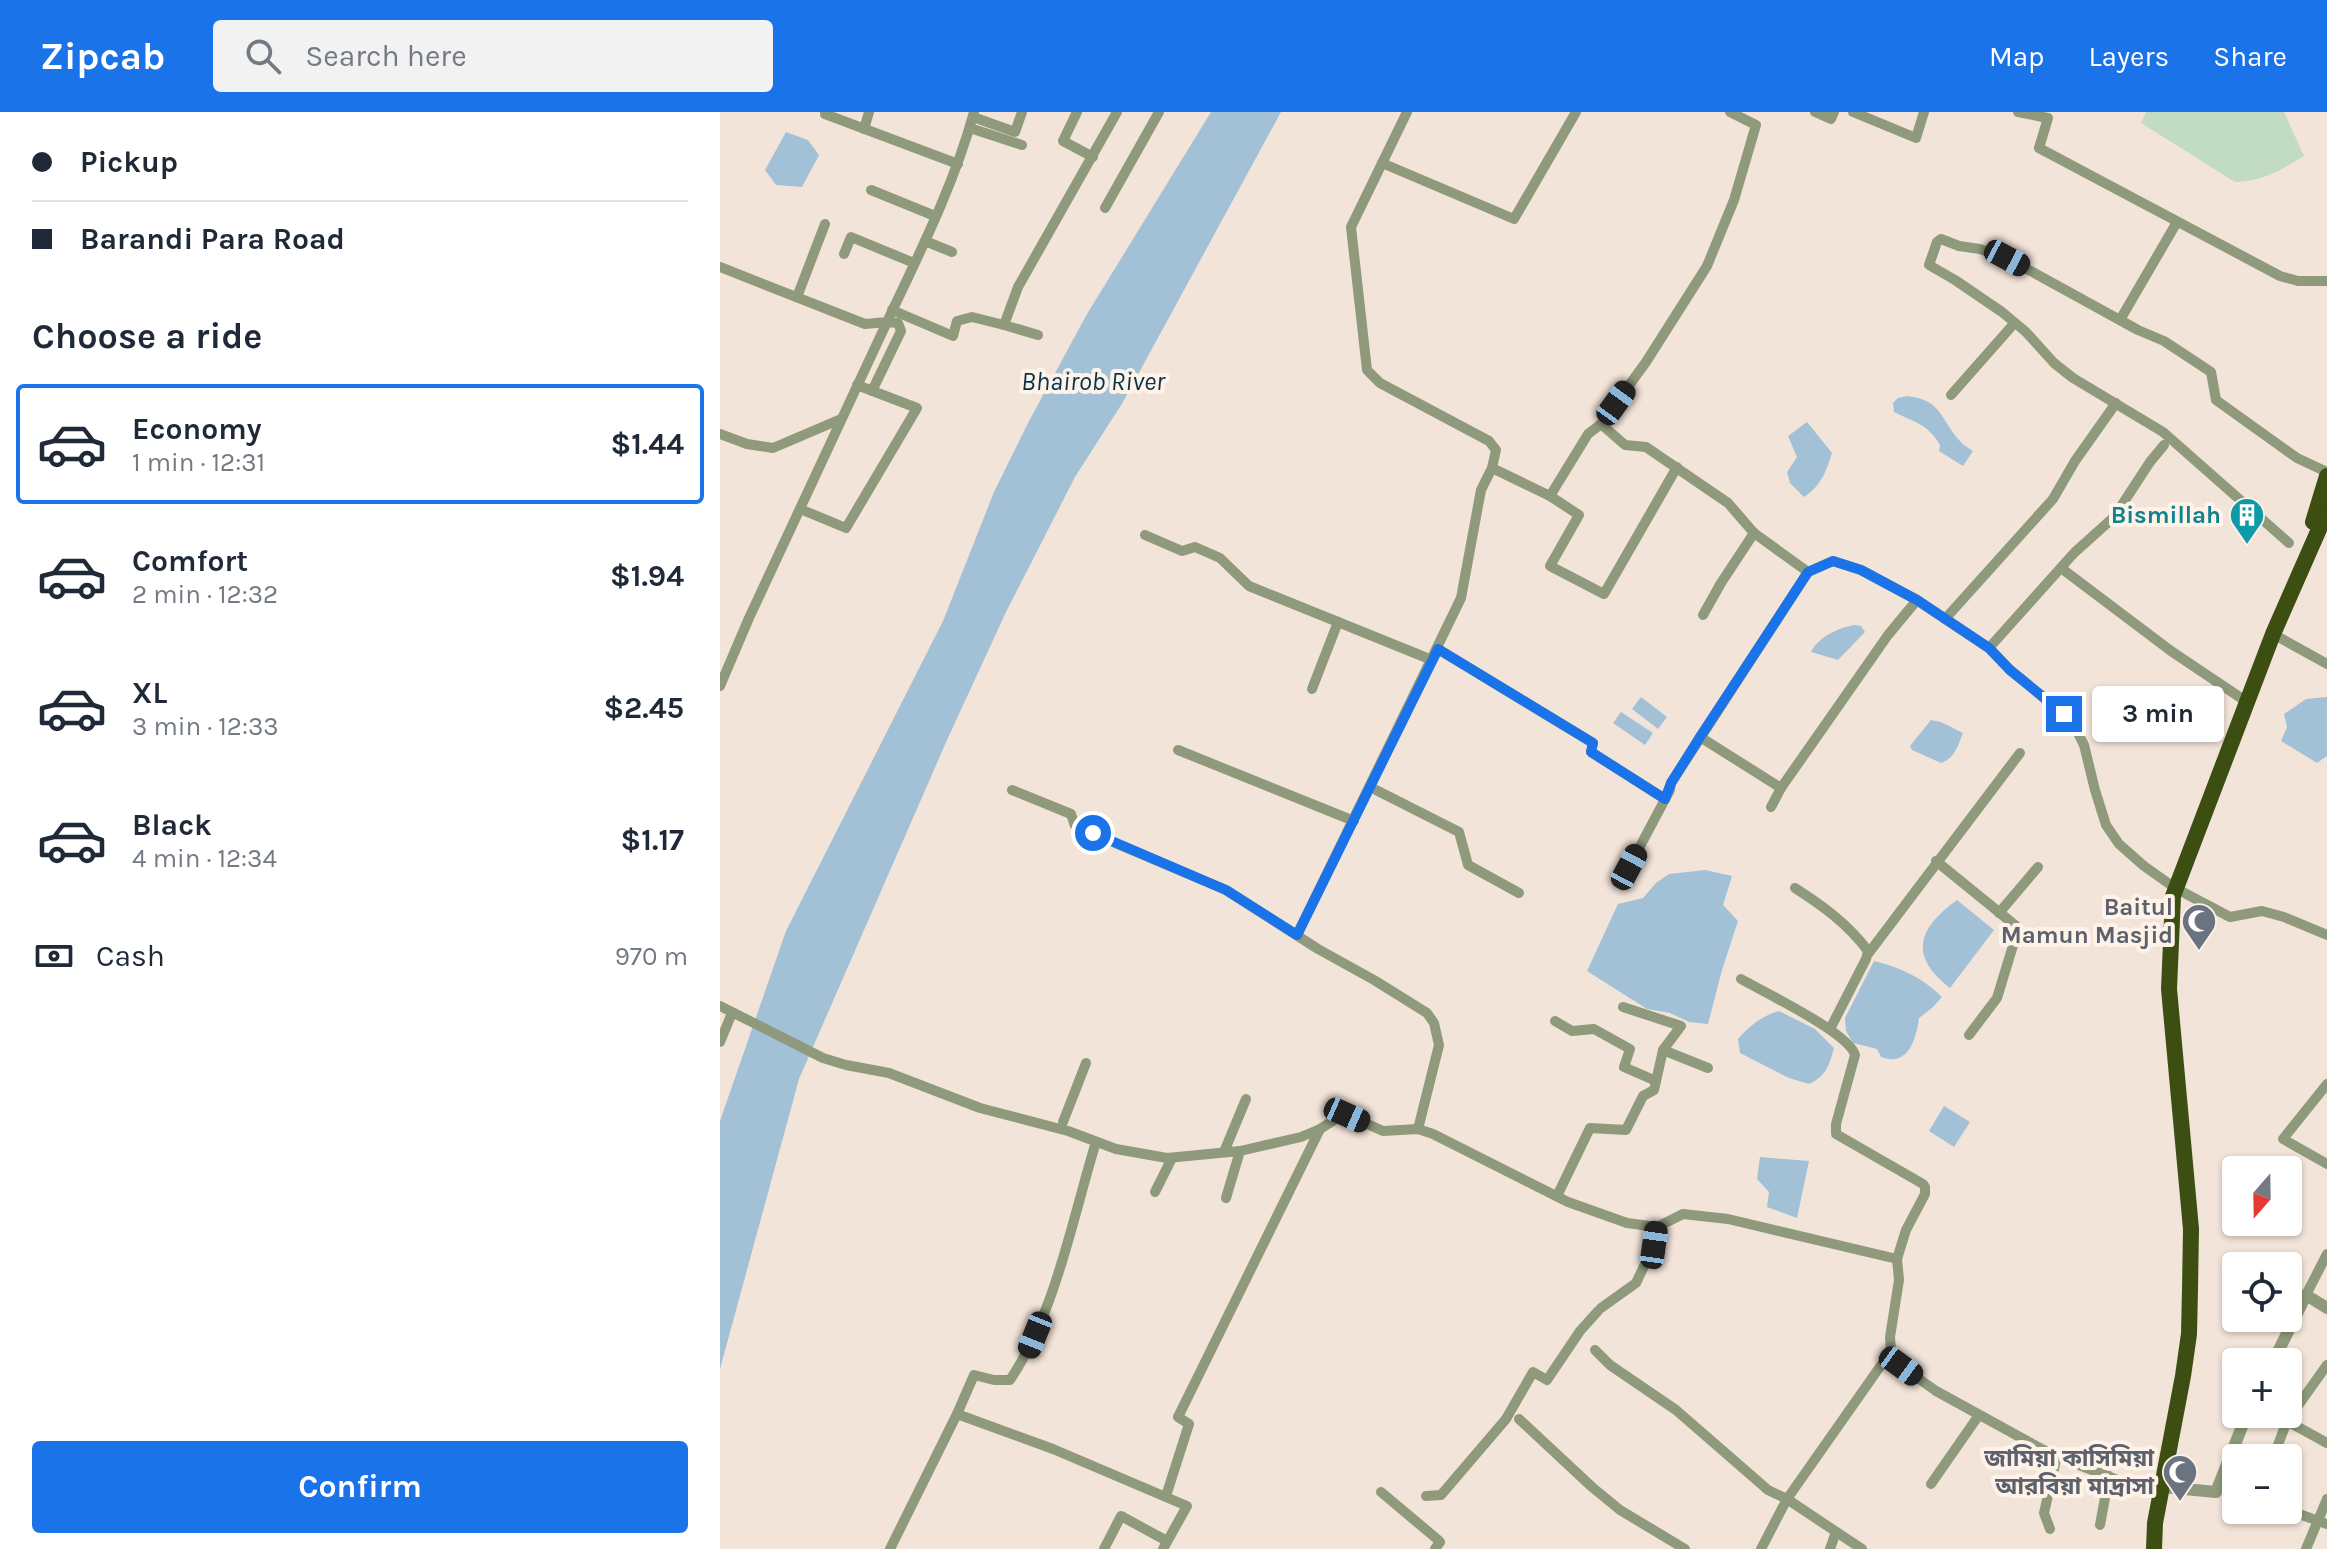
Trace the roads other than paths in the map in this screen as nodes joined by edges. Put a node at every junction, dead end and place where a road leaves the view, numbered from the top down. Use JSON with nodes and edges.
{"nodes":[{"id":1,"x":825,"y":112,"type":"edge"},
{"id":2,"x":869,"y":112,"type":"edge"},
{"id":3,"x":1027,"y":112,"type":"edge"},
{"id":4,"x":1077,"y":112,"type":"edge"},
{"id":5,"x":1117,"y":112,"type":"edge"},
{"id":6,"x":1159,"y":112,"type":"edge"},
{"id":7,"x":1407,"y":112,"type":"edge"},
{"id":8,"x":1576,"y":112,"type":"edge"},
{"id":9,"x":1730,"y":112,"type":"edge"},
{"id":10,"x":1761,"y":112,"type":"edge"},
{"id":11,"x":1815,"y":112,"type":"edge"},
{"id":12,"x":1834,"y":112,"type":"edge"},
{"id":13,"x":1853,"y":112,"type":"edge"},
{"id":14,"x":1924,"y":112,"type":"edge"},
{"id":15,"x":2018,"y":112,"type":"edge"},
{"id":16,"x":974,"y":114,"type":"edge"},
{"id":17,"x":1756,"y":125,"type":"junction"},
{"id":18,"x":970,"y":128,"type":"junction"},
{"id":19,"x":864,"y":129,"type":"junction"},
{"id":20,"x":1022,"y":145,"type":"dead end"},
{"id":21,"x":1093,"y":157,"type":"junction"},
{"id":22,"x":1382,"y":163,"type":"junction"},
{"id":23,"x":958,"y":164,"type":"junction"},
{"id":24,"x":871,"y":190,"type":"dead end"},
{"id":25,"x":1105,"y":208,"type":"dead end"},
{"id":26,"x":935,"y":216,"type":"junction"},
{"id":27,"x":2177,"y":222,"type":"junction"},
{"id":28,"x":825,"y":224,"type":"dead end"},
{"id":29,"x":925,"y":241,"type":"junction"},
{"id":30,"x":952,"y":252,"type":"dead end"},
{"id":31,"x":844,"y":254,"type":"dead end"},
{"id":32,"x":914,"y":263,"type":"junction"},
{"id":33,"x":720,"y":267,"type":"edge"},
{"id":34,"x":2327,"y":281,"type":"edge"},
{"id":35,"x":797,"y":297,"type":"junction"},
{"id":36,"x":892,"y":310,"type":"junction"},
{"id":37,"x":2120,"y":320,"type":"junction"},
{"id":38,"x":887,"y":322,"type":"junction"},
{"id":39,"x":1004,"y":325,"type":"junction"},
{"id":40,"x":2011,"y":327,"type":"dead end"},
{"id":41,"x":1038,"y":335,"type":"dead end"},
{"id":42,"x":857,"y":385,"type":"junction"},
{"id":43,"x":872,"y":391,"type":"junction"},
{"id":44,"x":1951,"y":395,"type":"dead end"},
{"id":45,"x":2116,"y":403,"type":"junction"},
{"id":46,"x":841,"y":419,"type":"junction"},
{"id":47,"x":1601,"y":424,"type":"junction"},
{"id":48,"x":720,"y":434,"type":"edge"},
{"id":49,"x":2164,"y":445,"type":"dead end"},
{"id":50,"x":1677,"y":467,"type":"junction"},
{"id":51,"x":1492,"y":468,"type":"junction"},
{"id":52,"x":2327,"y":474,"type":"edge"},
{"id":53,"x":1550,"y":496,"type":"junction"},
{"id":54,"x":800,"y":509,"type":"junction"},
{"id":55,"x":2327,"y":511,"type":"edge"},
{"id":56,"x":1754,"y":533,"type":"junction"},
{"id":57,"x":1145,"y":535,"type":"dead end"},
{"id":58,"x":2289,"y":543,"type":"dead end"},
{"id":59,"x":2061,"y":568,"type":"junction"},
{"id":60,"x":1808,"y":572,"type":"junction"},
{"id":61,"x":2296,"y":581,"type":"junction"},
{"id":62,"x":1917,"y":600,"type":"junction"},
{"id":63,"x":1703,"y":615,"type":"dead end"},
{"id":64,"x":1945,"y":619,"type":"junction"},
{"id":65,"x":1338,"y":622,"type":"junction"},
{"id":66,"x":2273,"y":634,"type":"junction"},
{"id":67,"x":1989,"y":648,"type":"junction"},
{"id":68,"x":1438,"y":649,"type":"junction"},
{"id":69,"x":1432,"y":660,"type":"junction"},
{"id":70,"x":2327,"y":664,"type":"edge"},
{"id":71,"x":720,"y":686,"type":"edge"},
{"id":72,"x":1312,"y":689,"type":"dead end"},
{"id":73,"x":2247,"y":702,"type":"junction"},
{"id":74,"x":1700,"y":737,"type":"junction"},
{"id":75,"x":1178,"y":750,"type":"dead end"},
{"id":76,"x":2020,"y":753,"type":"dead end"},
{"id":77,"x":1781,"y":788,"type":"junction"},
{"id":78,"x":1012,"y":790,"type":"dead end"},
{"id":79,"x":1376,"y":790,"type":"dead end"},
{"id":80,"x":1665,"y":799,"type":"junction"},
{"id":81,"x":1771,"y":807,"type":"dead end"},
{"id":82,"x":1354,"y":821,"type":"junction"},
{"id":83,"x":1936,"y":861,"type":"junction"},
{"id":84,"x":1629,"y":867,"type":"dead end"},
{"id":85,"x":2038,"y":867,"type":"dead end"},
{"id":86,"x":1795,"y":888,"type":"dead end"},
{"id":87,"x":2175,"y":888,"type":"junction"},
{"id":88,"x":1519,"y":893,"type":"dead end"},
{"id":89,"x":1999,"y":913,"type":"junction"},
{"id":90,"x":1297,"y":935,"type":"junction"},
{"id":91,"x":2327,"y":935,"type":"edge"},
{"id":92,"x":1868,"y":954,"type":"junction"},
{"id":93,"x":1741,"y":979,"type":"dead end"},
{"id":94,"x":720,"y":1006,"type":"edge"},
{"id":95,"x":1623,"y":1007,"type":"dead end"},
{"id":96,"x":732,"y":1013,"type":"junction"},
{"id":97,"x":1555,"y":1021,"type":"dead end"},
{"id":98,"x":1830,"y":1029,"type":"junction"},
{"id":99,"x":1969,"y":1035,"type":"dead end"},
{"id":100,"x":720,"y":1042,"type":"edge"},
{"id":101,"x":1663,"y":1050,"type":"junction"},
{"id":102,"x":1086,"y":1063,"type":"dead end"},
{"id":103,"x":1708,"y":1068,"type":"dead end"},
{"id":104,"x":1656,"y":1081,"type":"junction"},
{"id":105,"x":2327,"y":1084,"type":"edge"},
{"id":106,"x":1246,"y":1099,"type":"dead end"},
{"id":107,"x":1063,"y":1122,"type":"dead end"},
{"id":108,"x":1320,"y":1129,"type":"junction"},
{"id":109,"x":1418,"y":1129,"type":"junction"},
{"id":110,"x":1096,"y":1142,"type":"junction"},
{"id":111,"x":1240,"y":1151,"type":"junction"},
{"id":112,"x":1224,"y":1152,"type":"junction"},
{"id":113,"x":1172,"y":1158,"type":"junction"},
{"id":114,"x":2327,"y":1164,"type":"edge"},
{"id":115,"x":1155,"y":1192,"type":"dead end"},
{"id":116,"x":1557,"y":1196,"type":"junction"},
{"id":117,"x":1226,"y":1198,"type":"dead end"},
{"id":118,"x":1657,"y":1227,"type":"junction"},
{"id":119,"x":2327,"y":1254,"type":"edge"},
{"id":120,"x":1897,"y":1259,"type":"junction"},
{"id":121,"x":2306,"y":1295,"type":"junction"},
{"id":122,"x":2327,"y":1308,"type":"edge"},
{"id":123,"x":2280,"y":1348,"type":"edge"},
{"id":124,"x":1595,"y":1350,"type":"dead end"},
{"id":125,"x":1891,"y":1351,"type":"junction"},
{"id":126,"x":2327,"y":1365,"type":"edge"},
{"id":127,"x":2302,"y":1400,"type":"edge"},
{"id":128,"x":957,"y":1414,"type":"junction"},
{"id":129,"x":1979,"y":1415,"type":"junction"},
{"id":130,"x":1519,"y":1419,"type":"dead end"},
{"id":131,"x":2241,"y":1428,"type":"edge"},
{"id":132,"x":2300,"y":1428,"type":"edge"},
{"id":133,"x":2327,"y":1443,"type":"edge"},
{"id":134,"x":2056,"y":1460,"type":"dead end"},
{"id":135,"x":2109,"y":1476,"type":"junction"},
{"id":136,"x":2220,"y":1482,"type":"joint"},
{"id":137,"x":1931,"y":1484,"type":"dead end"},
{"id":138,"x":2163,"y":1487,"type":"junction"},
{"id":139,"x":1381,"y":1492,"type":"dead end"},
{"id":140,"x":1166,"y":1496,"type":"junction"},
{"id":141,"x":1426,"y":1496,"type":"dead end"},
{"id":142,"x":1787,"y":1499,"type":"junction"},
{"id":143,"x":2327,"y":1499,"type":"edge"},
{"id":144,"x":2302,"y":1515,"type":"edge"},
{"id":145,"x":2322,"y":1522,"type":"edge"},
{"id":146,"x":2100,"y":1525,"type":"dead end"},
{"id":147,"x":2050,"y":1529,"type":"dead end"},
{"id":148,"x":1836,"y":1532,"type":"junction"},
{"id":149,"x":1165,"y":1545,"type":"edge"},
{"id":150,"x":890,"y":1549,"type":"edge"},
{"id":151,"x":1104,"y":1549,"type":"edge"},
{"id":152,"x":1435,"y":1549,"type":"edge"},
{"id":153,"x":1685,"y":1549,"type":"edge"},
{"id":154,"x":1761,"y":1549,"type":"edge"},
{"id":155,"x":1830,"y":1549,"type":"edge"},
{"id":156,"x":1862,"y":1549,"type":"edge"},
{"id":157,"x":2154,"y":1549,"type":"edge"},
{"id":158,"x":2306,"y":1549,"type":"edge"}],
"edges":[{"from":1,"to":19,"type":"street"},
{"from":2,"to":19,"type":"street"},
{"from":3,"to":16,"type":"street"},
{"from":4,"to":21,"type":"street"},
{"from":5,"to":21,"type":"street"},
{"from":6,"to":25,"type":"street"},
{"from":7,"to":22,"type":"street"},
{"from":8,"to":22,"type":"street"},
{"from":9,"to":17,"type":"street"},
{"from":10,"to":17,"type":"street"},
{"from":11,"to":12,"type":"street"},
{"from":13,"to":14,"type":"street"},
{"from":15,"to":27,"type":"street"},
{"from":16,"to":18,"type":"street"},
{"from":17,"to":47,"type":"street"},
{"from":18,"to":20,"type":"street"},
{"from":18,"to":23,"type":"street"},
{"from":19,"to":23,"type":"street"},
{"from":21,"to":39,"type":"street"},
{"from":22,"to":51,"type":"street"},
{"from":23,"to":26,"type":"street"},
{"from":24,"to":26,"type":"street"},
{"from":26,"to":29,"type":"street"},
{"from":27,"to":34,"type":"street"},
{"from":27,"to":37,"type":"street"},
{"from":28,"to":35,"type":"street"},
{"from":29,"to":30,"type":"street"},
{"from":29,"to":32,"type":"street"},
{"from":31,"to":32,"type":"street"},
{"from":32,"to":36,"type":"street"},
{"from":33,"to":35,"type":"street"},
{"from":35,"to":38,"type":"street"},
{"from":36,"to":38,"type":"street"},
{"from":36,"to":39,"type":"street"},
{"from":37,"to":45,"type":"street"},
{"from":37,"to":52,"type":"street"},
{"from":38,"to":42,"type":"street"},
{"from":38,"to":43,"type":"street"},
{"from":39,"to":41,"type":"street"},
{"from":40,"to":44,"type":"street"},
{"from":42,"to":43,"type":"street"},
{"from":42,"to":46,"type":"street"},
{"from":43,"to":54,"type":"street"},
{"from":45,"to":58,"type":"street"},
{"from":45,"to":64,"type":"street"},
{"from":46,"to":48,"type":"street"},
{"from":46,"to":54,"type":"street"},
{"from":47,"to":50,"type":"street"},
{"from":47,"to":53,"type":"street"},
{"from":49,"to":59,"type":"street"},
{"from":50,"to":53,"type":"street"},
{"from":50,"to":56,"type":"street"},
{"from":51,"to":53,"type":"street"},
{"from":51,"to":68,"type":"street"},
{"from":52,"to":61,"type":"highway"},
{"from":54,"to":71,"type":"street"},
{"from":55,"to":61,"type":"highway"},
{"from":56,"to":60,"type":"street"},
{"from":56,"to":63,"type":"street"},
{"from":57,"to":65,"type":"street"},
{"from":59,"to":67,"type":"street"},
{"from":59,"to":73,"type":"street"},
{"from":60,"to":62,"type":"street"},
{"from":60,"to":74,"type":"street"},
{"from":61,"to":66,"type":"highway"},
{"from":62,"to":64,"type":"street"},
{"from":62,"to":77,"type":"street"},
{"from":64,"to":67,"type":"street"},
{"from":65,"to":69,"type":"street"},
{"from":65,"to":72,"type":"street"},
{"from":66,"to":70,"type":"street"},
{"from":66,"to":73,"type":"highway"},
{"from":67,"to":87,"type":"street"},
{"from":68,"to":69,"type":"street"},
{"from":68,"to":80,"type":"street"},
{"from":69,"to":82,"type":"street"},
{"from":73,"to":87,"type":"highway"},
{"from":74,"to":77,"type":"street"},
{"from":74,"to":80,"type":"street"},
{"from":75,"to":82,"type":"street"},
{"from":76,"to":83,"type":"street"},
{"from":77,"to":81,"type":"street"},
{"from":78,"to":90,"type":"street"},
{"from":79,"to":88,"type":"street"},
{"from":80,"to":84,"type":"street"},
{"from":82,"to":90,"type":"street"},
{"from":83,"to":89,"type":"street"},
{"from":83,"to":92,"type":"street"},
{"from":85,"to":89,"type":"street"},
{"from":86,"to":92,"type":"street"},
{"from":87,"to":91,"type":"street"},
{"from":87,"to":138,"type":"highway"},
{"from":89,"to":99,"type":"street"},
{"from":90,"to":109,"type":"street"},
{"from":92,"to":98,"type":"street"},
{"from":93,"to":98,"type":"street"},
{"from":94,"to":96,"type":"street"},
{"from":95,"to":101,"type":"street"},
{"from":96,"to":100,"type":"street"},
{"from":96,"to":110,"type":"street"},
{"from":97,"to":104,"type":"street"},
{"from":98,"to":120,"type":"street"},
{"from":101,"to":103,"type":"street"},
{"from":101,"to":104,"type":"street"},
{"from":102,"to":107,"type":"street"},
{"from":104,"to":116,"type":"street"},
{"from":105,"to":114,"type":"street"},
{"from":106,"to":112,"type":"street"},
{"from":108,"to":109,"type":"street"},
{"from":108,"to":111,"type":"street"},
{"from":108,"to":140,"type":"street"},
{"from":109,"to":116,"type":"street"},
{"from":110,"to":113,"type":"street"},
{"from":110,"to":128,"type":"street"},
{"from":111,"to":112,"type":"street"},
{"from":111,"to":117,"type":"street"},
{"from":112,"to":113,"type":"street"},
{"from":113,"to":115,"type":"street"},
{"from":116,"to":118,"type":"street"},
{"from":118,"to":120,"type":"street"},
{"from":118,"to":141,"type":"street"},
{"from":119,"to":121,"type":"street"},
{"from":120,"to":125,"type":"street"},
{"from":121,"to":122,"type":"street"},
{"from":121,"to":123,"type":"street"},
{"from":124,"to":142,"type":"street"},
{"from":125,"to":129,"type":"street"},
{"from":125,"to":142,"type":"street"},
{"from":126,"to":127,"type":"street"},
{"from":128,"to":140,"type":"street"},
{"from":128,"to":150,"type":"street"},
{"from":129,"to":135,"type":"street"},
{"from":129,"to":137,"type":"street"},
{"from":130,"to":153,"type":"street"},
{"from":131,"to":136,"type":"street"},
{"from":132,"to":133,"type":"street"},
{"from":134,"to":147,"type":"street"},
{"from":135,"to":138,"type":"street"},
{"from":135,"to":146,"type":"street"},
{"from":136,"to":138,"type":"street"},
{"from":138,"to":157,"type":"highway"},
{"from":139,"to":152,"type":"street"},
{"from":140,"to":149,"type":"street"},
{"from":142,"to":148,"type":"street"},
{"from":142,"to":154,"type":"street"},
{"from":143,"to":145,"type":"street"},
{"from":144,"to":145,"type":"street"},
{"from":145,"to":158,"type":"street"},
{"from":148,"to":155,"type":"street"},
{"from":148,"to":156,"type":"street"},
{"from":149,"to":151,"type":"street"}]}
